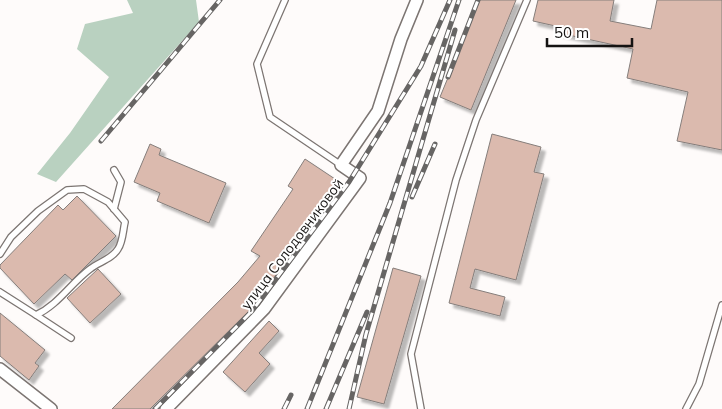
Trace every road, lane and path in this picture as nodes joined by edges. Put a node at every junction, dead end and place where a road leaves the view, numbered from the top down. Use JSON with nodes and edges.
{"nodes":[{"id":1,"x":285,"y":0,"type":"edge"},
{"id":2,"x":417,"y":0,"type":"edge"},
{"id":3,"x":526,"y":0,"type":"edge"},
{"id":4,"x":341,"y":165,"type":"junction"},
{"id":5,"x":114,"y":170,"type":"dead end"},
{"id":6,"x":114,"y":209,"type":"junction"},
{"id":7,"x":0,"y":254,"type":"edge"},
{"id":8,"x":0,"y":292,"type":"edge"},
{"id":9,"x":722,"y":304,"type":"edge"},
{"id":10,"x":49,"y":309,"type":"junction"},
{"id":11,"x":36,"y":315,"type":"junction"},
{"id":12,"x":51,"y":325,"type":"junction"},
{"id":13,"x":71,"y":338,"type":"dead end"},
{"id":14,"x":0,"y":369,"type":"edge"},
{"id":15,"x":51,"y":409,"type":"edge"},
{"id":16,"x":166,"y":409,"type":"edge"},
{"id":17,"x":420,"y":409,"type":"edge"},
{"id":18,"x":686,"y":409,"type":"edge"}],
"edges":[{"from":1,"to":4,"type":"lane"},
{"from":2,"to":4,"type":"street","name":"улица Солодовниковой"},
{"from":3,"to":17,"type":"lane"},
{"from":4,"to":16,"type":"street","name":"улица Солодовниковой"},
{"from":5,"to":6,"type":"lane"},
{"from":6,"to":7,"type":"lane"},
{"from":6,"to":10,"type":"lane"},
{"from":8,"to":11,"type":"lane"},
{"from":9,"to":18,"type":"lane"},
{"from":10,"to":11,"type":"lane"},
{"from":10,"to":12,"type":"lane"},
{"from":11,"to":12,"type":"lane"},
{"from":12,"to":13,"type":"lane"},
{"from":14,"to":15,"type":"street"}]}
